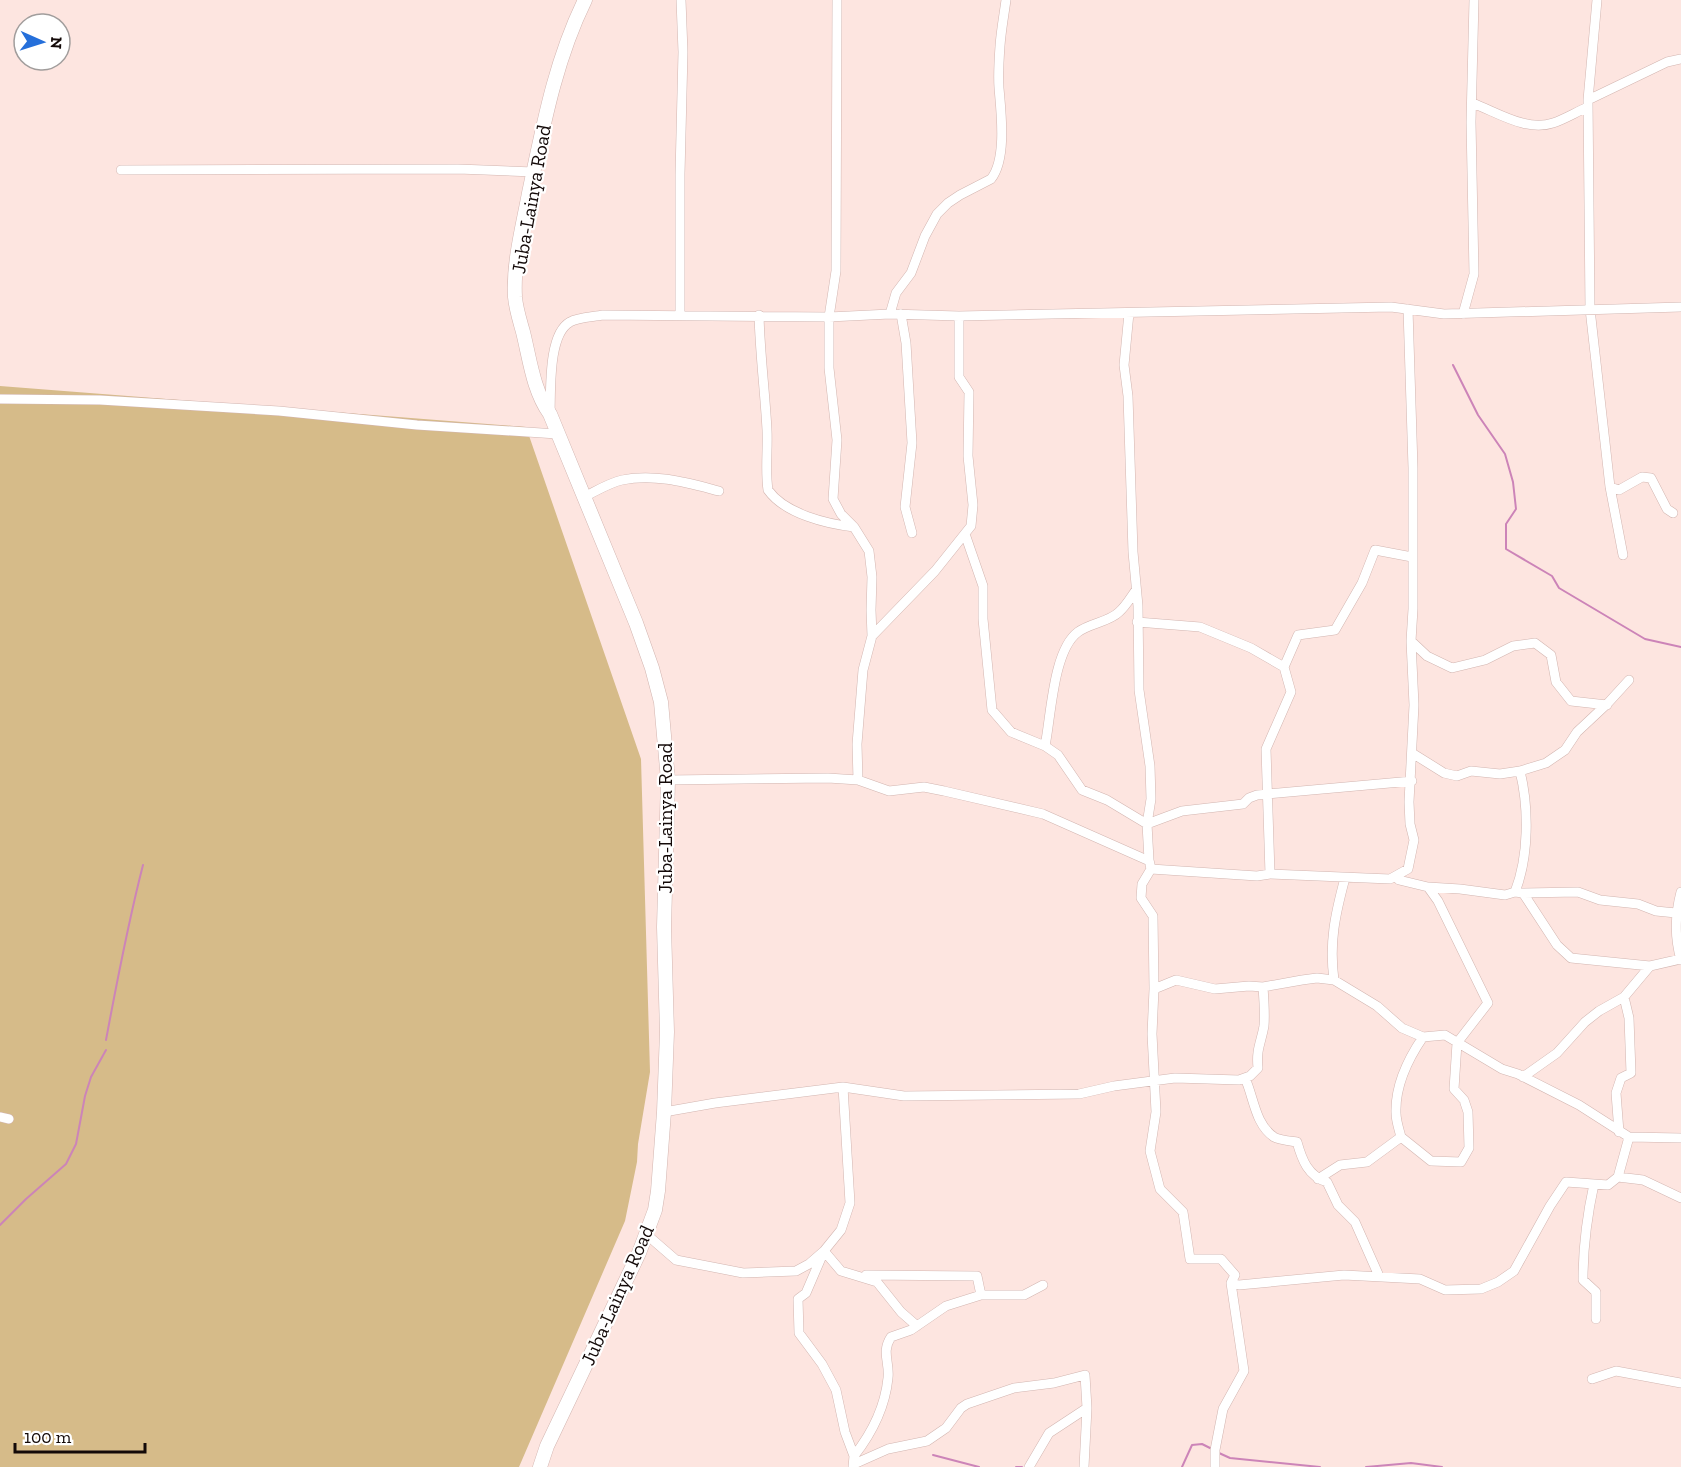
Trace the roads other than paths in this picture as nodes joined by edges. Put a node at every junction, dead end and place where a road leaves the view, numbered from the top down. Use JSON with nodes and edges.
{"nodes":[{"id":1,"x":585,"y":0,"type":"edge"},
{"id":2,"x":681,"y":0,"type":"edge"},
{"id":3,"x":837,"y":0,"type":"edge"},
{"id":4,"x":1006,"y":0,"type":"edge"},
{"id":5,"x":1474,"y":0,"type":"edge"},
{"id":6,"x":1597,"y":0,"type":"edge"},
{"id":7,"x":1681,"y":59,"type":"edge"},
{"id":8,"x":1472,"y":103,"type":"junction"},
{"id":9,"x":1588,"y":104,"type":"junction"},
{"id":10,"x":121,"y":170,"type":"dead end"},
{"id":11,"x":534,"y":172,"type":"junction"},
{"id":12,"x":1681,"y":307,"type":"edge"},
{"id":13,"x":1408,"y":309,"type":"junction"},
{"id":14,"x":1590,"y":309,"type":"junction"},
{"id":15,"x":1129,"y":313,"type":"junction"},
{"id":16,"x":890,"y":314,"type":"junction"},
{"id":17,"x":901,"y":314,"type":"junction"},
{"id":18,"x":1463,"y":314,"type":"junction"},
{"id":19,"x":680,"y":315,"type":"junction"},
{"id":20,"x":759,"y":315,"type":"junction"},
{"id":21,"x":959,"y":316,"type":"junction"},
{"id":22,"x":829,"y":317,"type":"junction"},
{"id":23,"x":0,"y":399,"type":"edge"},
{"id":24,"x":550,"y":414,"type":"junction"},
{"id":25,"x":557,"y":434,"type":"junction"},
{"id":26,"x":1610,"y":487,"type":"junction"},
{"id":27,"x":719,"y":491,"type":"dead end"},
{"id":28,"x":584,"y":496,"type":"junction"},
{"id":29,"x":1673,"y":513,"type":"dead end"},
{"id":30,"x":854,"y":527,"type":"junction"},
{"id":31,"x":912,"y":533,"type":"dead end"},
{"id":32,"x":965,"y":534,"type":"junction"},
{"id":33,"x":1623,"y":555,"type":"dead end"},
{"id":34,"x":1412,"y":557,"type":"junction"},
{"id":35,"x":1136,"y":590,"type":"junction"},
{"id":36,"x":1137,"y":622,"type":"junction"},
{"id":37,"x":872,"y":636,"type":"junction"},
{"id":38,"x":1411,"y":641,"type":"junction"},
{"id":39,"x":1284,"y":667,"type":"junction"},
{"id":40,"x":1629,"y":680,"type":"dead end"},
{"id":41,"x":1606,"y":705,"type":"junction"},
{"id":42,"x":1045,"y":746,"type":"junction"},
{"id":43,"x":1412,"y":753,"type":"junction"},
{"id":44,"x":1520,"y":771,"type":"junction"},
{"id":45,"x":668,"y":780,"type":"junction"},
{"id":46,"x":858,"y":780,"type":"junction"},
{"id":47,"x":1412,"y":781,"type":"junction"},
{"id":48,"x":1268,"y":794,"type":"junction"},
{"id":49,"x":1147,"y":824,"type":"junction"},
{"id":50,"x":1149,"y":865,"type":"junction"},
{"id":51,"x":1270,"y":874,"type":"junction"},
{"id":52,"x":1396,"y":877,"type":"junction"},
{"id":53,"x":1345,"y":878,"type":"junction"},
{"id":54,"x":1428,"y":887,"type":"junction"},
{"id":55,"x":1681,"y":892,"type":"edge"},
{"id":56,"x":1519,"y":893,"type":"junction"},
{"id":57,"x":1676,"y":913,"type":"junction"},
{"id":58,"x":1681,"y":960,"type":"edge"},
{"id":59,"x":1650,"y":966,"type":"junction"},
{"id":60,"x":1334,"y":980,"type":"junction"},
{"id":61,"x":1263,"y":987,"type":"junction"},
{"id":62,"x":1154,"y":989,"type":"junction"},
{"id":63,"x":1624,"y":997,"type":"junction"},
{"id":64,"x":1423,"y":1036,"type":"junction"},
{"id":65,"x":1457,"y":1043,"type":"junction"},
{"id":66,"x":1523,"y":1077,"type":"junction"},
{"id":67,"x":1245,"y":1078,"type":"junction"},
{"id":68,"x":1153,"y":1082,"type":"junction"},
{"id":69,"x":843,"y":1088,"type":"junction"},
{"id":70,"x":664,"y":1112,"type":"junction"},
{"id":71,"x":1619,"y":1132,"type":"junction"},
{"id":72,"x":1401,"y":1137,"type":"junction"},
{"id":73,"x":1629,"y":1137,"type":"junction"},
{"id":74,"x":1681,"y":1138,"type":"edge"},
{"id":75,"x":1618,"y":1177,"type":"junction"},
{"id":76,"x":1318,"y":1179,"type":"junction"},
{"id":77,"x":1594,"y":1185,"type":"junction"},
{"id":78,"x":1681,"y":1198,"type":"edge"},
{"id":79,"x":646,"y":1234,"type":"junction"},
{"id":80,"x":824,"y":1251,"type":"junction"},
{"id":81,"x":854,"y":1275,"type":"junction"},
{"id":82,"x":1379,"y":1276,"type":"junction"},
{"id":83,"x":1231,"y":1283,"type":"junction"},
{"id":84,"x":1043,"y":1285,"type":"dead end"},
{"id":85,"x":981,"y":1295,"type":"junction"},
{"id":86,"x":1596,"y":1319,"type":"dead end"},
{"id":87,"x":917,"y":1326,"type":"junction"},
{"id":88,"x":1592,"y":1379,"type":"dead end"},
{"id":89,"x":1681,"y":1383,"type":"edge"},
{"id":90,"x":1087,"y":1408,"type":"junction"},
{"id":91,"x":853,"y":1462,"type":"edge"},
{"id":92,"x":540,"y":1467,"type":"edge"},
{"id":93,"x":1029,"y":1467,"type":"edge"},
{"id":94,"x":1084,"y":1467,"type":"edge"},
{"id":95,"x":1215,"y":1467,"type":"edge"}],
"edges":[{"from":1,"to":11,"type":"main road","name":"Juba-Lainya Road"},
{"from":2,"to":19,"type":"street"},
{"from":3,"to":22,"type":"street"},
{"from":4,"to":16,"type":"street"},
{"from":5,"to":8,"type":"street"},
{"from":6,"to":9,"type":"street"},
{"from":7,"to":9,"type":"street"},
{"from":8,"to":9,"type":"street"},
{"from":8,"to":18,"type":"street"},
{"from":9,"to":14,"type":"street"},
{"from":10,"to":11,"type":"street"},
{"from":11,"to":24,"type":"main road","name":"Juba-Lainya Road"},
{"from":12,"to":14,"type":"street"},
{"from":13,"to":15,"type":"street"},
{"from":13,"to":18,"type":"street"},
{"from":13,"to":34,"type":"street"},
{"from":14,"to":18,"type":"street"},
{"from":14,"to":26,"type":"street"},
{"from":15,"to":21,"type":"street"},
{"from":15,"to":35,"type":"street"},
{"from":16,"to":17,"type":"street"},
{"from":16,"to":22,"type":"street"},
{"from":17,"to":21,"type":"street"},
{"from":17,"to":31,"type":"street"},
{"from":19,"to":20,"type":"street"},
{"from":19,"to":24,"type":"street"},
{"from":20,"to":22,"type":"street"},
{"from":20,"to":30,"type":"street"},
{"from":21,"to":32,"type":"street"},
{"from":22,"to":30,"type":"street"},
{"from":23,"to":25,"type":"street"},
{"from":24,"to":25,"type":"main road","name":"Juba-Lainya Road"},
{"from":25,"to":28,"type":"main road","name":"Juba-Lainya Road"},
{"from":26,"to":29,"type":"street"},
{"from":26,"to":33,"type":"street"},
{"from":27,"to":28,"type":"street"},
{"from":28,"to":45,"type":"main road","name":"Juba-Lainya Road"},
{"from":30,"to":37,"type":"street"},
{"from":32,"to":37,"type":"street"},
{"from":32,"to":42,"type":"street"},
{"from":34,"to":38,"type":"street"},
{"from":34,"to":39,"type":"street"},
{"from":35,"to":36,"type":"street"},
{"from":35,"to":42,"type":"street"},
{"from":36,"to":39,"type":"street"},
{"from":36,"to":49,"type":"street"},
{"from":37,"to":46,"type":"street"},
{"from":38,"to":41,"type":"street"},
{"from":38,"to":43,"type":"street"},
{"from":39,"to":48,"type":"street"},
{"from":40,"to":41,"type":"street"},
{"from":41,"to":44,"type":"street"},
{"from":42,"to":49,"type":"street"},
{"from":43,"to":44,"type":"street"},
{"from":43,"to":47,"type":"street"},
{"from":44,"to":56,"type":"street"},
{"from":45,"to":46,"type":"street"},
{"from":45,"to":70,"type":"main road","name":"Juba-Lainya Road"},
{"from":46,"to":50,"type":"street"},
{"from":47,"to":48,"type":"street"},
{"from":47,"to":52,"type":"street"},
{"from":48,"to":49,"type":"street"},
{"from":48,"to":51,"type":"street"},
{"from":49,"to":50,"type":"street"},
{"from":50,"to":51,"type":"street"},
{"from":50,"to":62,"type":"street"},
{"from":51,"to":53,"type":"street"},
{"from":52,"to":53,"type":"street"},
{"from":52,"to":54,"type":"street"},
{"from":53,"to":60,"type":"street"},
{"from":54,"to":56,"type":"street"},
{"from":54,"to":65,"type":"street"},
{"from":55,"to":57,"type":"street"},
{"from":56,"to":57,"type":"street"},
{"from":56,"to":59,"type":"street"},
{"from":57,"to":58,"type":"street"},
{"from":58,"to":59,"type":"street"},
{"from":59,"to":63,"type":"street"},
{"from":60,"to":61,"type":"street"},
{"from":60,"to":64,"type":"street"},
{"from":61,"to":62,"type":"street"},
{"from":61,"to":67,"type":"street"},
{"from":62,"to":68,"type":"street"},
{"from":63,"to":66,"type":"street"},
{"from":63,"to":71,"type":"street"},
{"from":64,"to":65,"type":"street"},
{"from":64,"to":72,"type":"street"},
{"from":65,"to":66,"type":"street"},
{"from":65,"to":72,"type":"street"},
{"from":66,"to":71,"type":"street"},
{"from":67,"to":68,"type":"street"},
{"from":67,"to":76,"type":"street"},
{"from":68,"to":69,"type":"street"},
{"from":68,"to":83,"type":"street"},
{"from":69,"to":70,"type":"street"},
{"from":69,"to":80,"type":"street"},
{"from":70,"to":79,"type":"main road","name":"Juba-Lainya Road"},
{"from":71,"to":73,"type":"street"},
{"from":72,"to":76,"type":"street"},
{"from":73,"to":74,"type":"street"},
{"from":73,"to":75,"type":"street"},
{"from":75,"to":77,"type":"street"},
{"from":75,"to":78,"type":"street"},
{"from":76,"to":82,"type":"street"},
{"from":77,"to":82,"type":"street"},
{"from":77,"to":86,"type":"street"},
{"from":79,"to":80,"type":"street"},
{"from":79,"to":92,"type":"main road","name":"Juba-Lainya Road"},
{"from":80,"to":81,"type":"street"},
{"from":80,"to":91,"type":"street"},
{"from":81,"to":85,"type":"street"},
{"from":81,"to":87,"type":"street"},
{"from":82,"to":83,"type":"street"},
{"from":83,"to":95,"type":"street"},
{"from":84,"to":85,"type":"street"},
{"from":85,"to":87,"type":"street"},
{"from":87,"to":91,"type":"street"},
{"from":88,"to":89,"type":"street"},
{"from":90,"to":91,"type":"street"},
{"from":90,"to":93,"type":"street"},
{"from":90,"to":94,"type":"street"}]}
